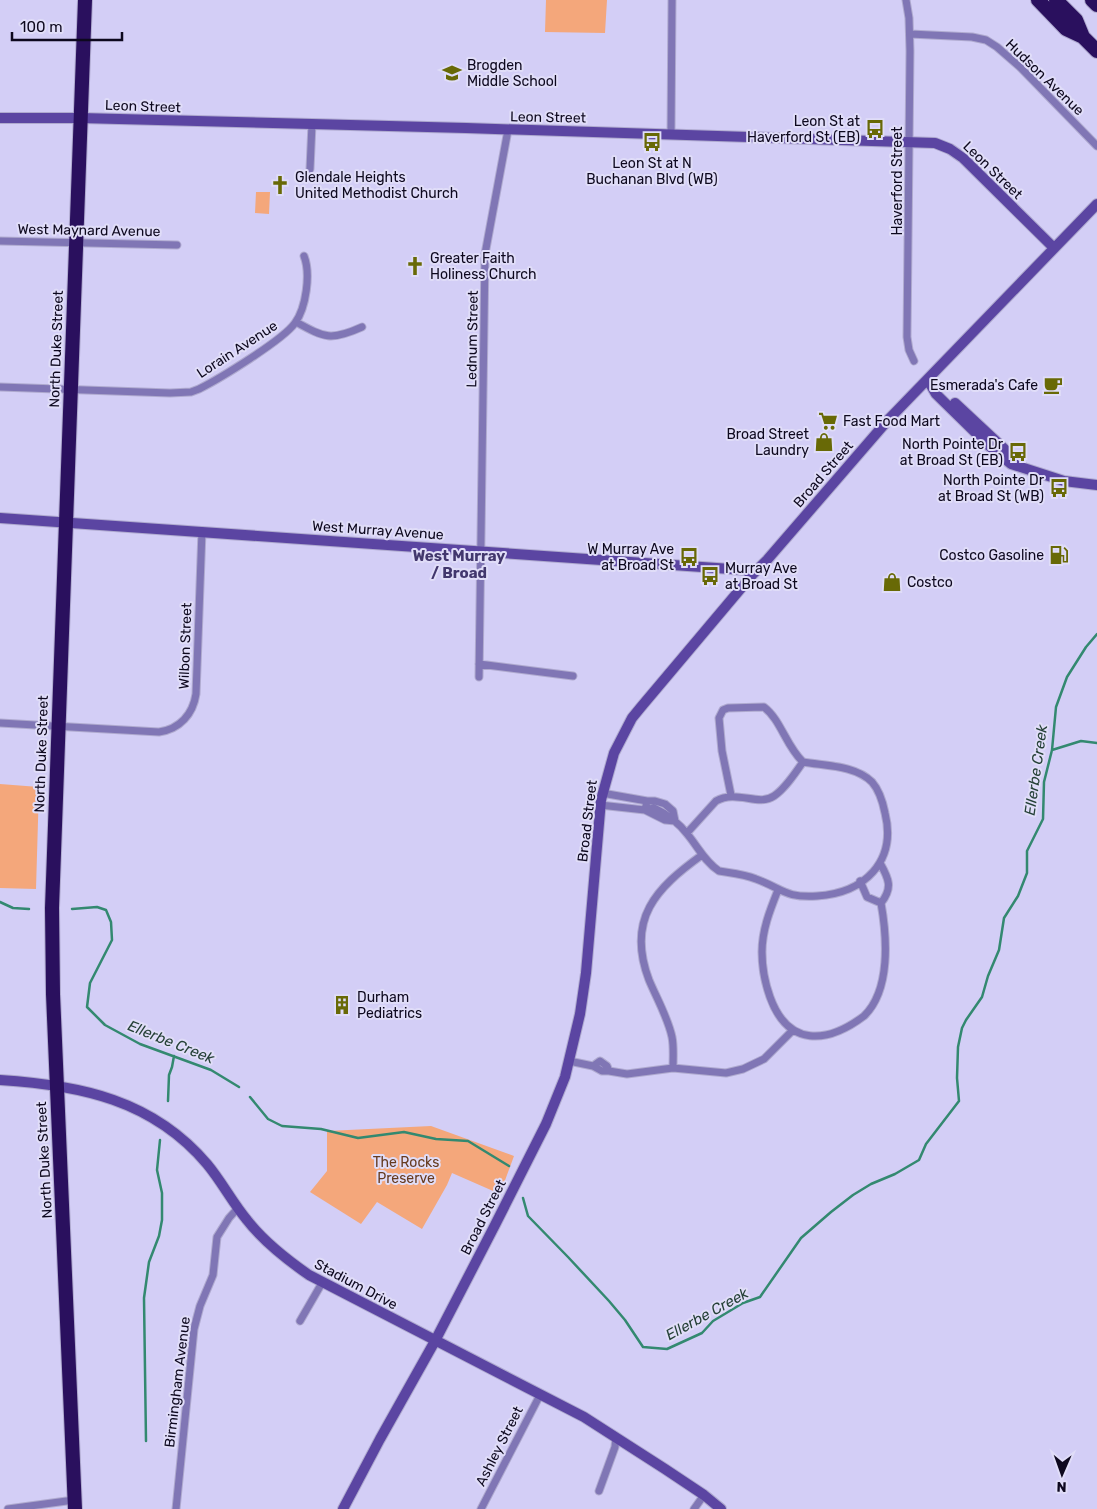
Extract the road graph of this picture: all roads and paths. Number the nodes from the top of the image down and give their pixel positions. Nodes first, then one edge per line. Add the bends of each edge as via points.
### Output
1 (85, 0) edge
2 (672, 0) edge
3 (906, 0) edge
4 (1038, 0) edge
5 (1056, 0) edge
6 (1092, 0) edge
7 (1097, 5) edge
8 (910, 34) junction
9 (1083, 37) junction
10 (1097, 51) edge
11 (0, 118) edge
12 (80, 118) junction
13 (312, 124) junction
14 (508, 130) junction
15 (671, 134) junction
16 (910, 142) junction
17 (1097, 146) edge
18 (310, 169) dead end
19 (1097, 204) edge
20 (0, 241) edge
21 (77, 242) junction
22 (177, 245) dead end
23 (1054, 248) junction
24 (304, 256) dead end
25 (296, 322) junction
26 (362, 327) dead end
27 (914, 361) dead end
28 (928, 380) junction
29 (0, 387) edge
30 (71, 388) junction
31 (1097, 485) edge
32 (0, 518) edge
33 (66, 521) junction
34 (202, 531) junction
35 (481, 551) junction
36 (753, 574) junction
37 (479, 664) junction
38 (573, 676) dead end
39 (478, 677) dead end
40 (0, 723) edge
41 (58, 726) junction
42 (803, 762) junction
43 (602, 793) junction
44 (731, 795) junction
45 (647, 801) junction
46 (600, 805) junction
47 (659, 806) junction
48 (645, 810) junction
49 (675, 821) junction
50 (687, 833) junction
51 (702, 855) junction
52 (880, 863) junction
53 (860, 882) junction
54 (778, 890) junction
55 (881, 904) junction
56 (793, 1030) junction
57 (569, 1061) junction
58 (673, 1068) junction
59 (0, 1080) edge
60 (57, 1085) junction
61 (238, 1208) junction
62 (322, 1283) junction
63 (300, 1321) dead end
64 (435, 1341) junction
65 (540, 1395) junction
66 (616, 1436) junction
67 (598, 1491) dead end
68 (704, 1495) junction
69 (74, 1505) edge
70 (8, 1509) edge
71 (176, 1509) edge
72 (343, 1509) edge
73 (481, 1509) edge
74 (694, 1509) edge
75 (721, 1509) edge

1 - 12 highway, North Duke Street
2 - 15 street
3 - 8 street, Haverford Street
4 - 9 highway via 1066,29
5 - 9 highway via 1076,20
6 - 7 highway
8 - 16 street, Haverford Street
8 - 17 street, Hudson Avenue via 972,36 986,40 1021,68
9 - 10 highway
11 - 12 street, Leon Street
12 - 13 street, Leon Street
12 - 21 highway, North Duke Street
13 - 14 street, Leon Street
13 - 18 street
14 - 15 street, Leon Street
14 - 35 street, Lednum Street via 485,254
15 - 16 street, Leon Street
16 - 23 street, Leon Street via 935,143 956,153
16 - 27 street, Haverford Street via 907,337
19 - 23 street, Broad Street
20 - 21 street, West Maynard Avenue
21 - 22 street, West Maynard Avenue
21 - 30 highway, North Duke Street
23 - 28 street, Broad Street
24 - 25 street, Lorain Avenue via 306,292
25 - 26 street via 316,334 333,336
25 - 30 street, Lorain Avenue via 264,349 191,392
28 - 31 street via 1026,469 1064,481
28 - 36 street, Broad Street via 888,420
29 - 30 street, Lorain Avenue
30 - 33 highway, North Duke Street
32 - 33 street, West Murray Avenue
33 - 34 street, West Murray Avenue
33 - 41 highway, North Duke Street
34 - 35 street, West Murray Avenue
34 - 41 street, Wilbon Street via 196,694 188,716 172,728 159,732
35 - 36 street, West Murray Avenue via 745,570
35 - 37 street, Lednum Street
36 - 43 street, Broad Street via 632,718 614,753
37 - 38 street
37 - 39 street, Lednum Street
40 - 41 street, Wilbon Street
41 - 60 highway, North Duke Street via 52,908
42 - 44 street via 783,788 768,799
42 - 44 street via 787,743 772,712 764,707 723,710 719,718
42 - 52 street via 846,769 872,782 888,827 887,846
43 - 45 street
43 - 46 street, Broad Street
44 - 50 street via 716,801
45 - 47 street
45 - 48 street
46 - 48 street
46 - 57 street, Broad Street via 586,972
47 - 48 street
47 - 49 street via 673,811
48 - 49 street via 665,820
49 - 50 street
50 - 51 street
51 - 54 street via 719,871 749,876
51 - 58 street via 678,872 656,896 642,932 645,968 672,1035
52 - 53 street
52 - 55 street via 889,890
53 - 54 street via 819,896 795,896
53 - 55 street via 867,897
54 - 56 street via 765,927 762,959 776,1011
55 - 56 street via 886,957 876,999 869,1012 829,1034 809,1036
56 - 58 street via 764,1059 743,1069 718,1073
57 - 58 street via 593,1066 602,1072 634,1075
57 - 64 street, Broad Street via 556,1102
59 - 60 street, Stadium Drive
60 - 61 street, Stadium Drive via 85,1090 119,1102 162,1124 182,1138 208,1165
60 - 69 highway, North Duke Street
61 - 62 street, Stadium Drive via 277,1251
61 - 71 street, Birmingham Avenue via 217,1237 213,1275 194,1329
62 - 63 street
62 - 64 street, Stadium Drive
64 - 65 street, Stadium Drive
64 - 72 street, Broad Street
65 - 66 street, Stadium Drive
65 - 73 street, Ashley Street
66 - 67 street
66 - 68 street, Stadium Drive
68 - 74 street
68 - 75 street, Stadium Drive
69 - 70 street

